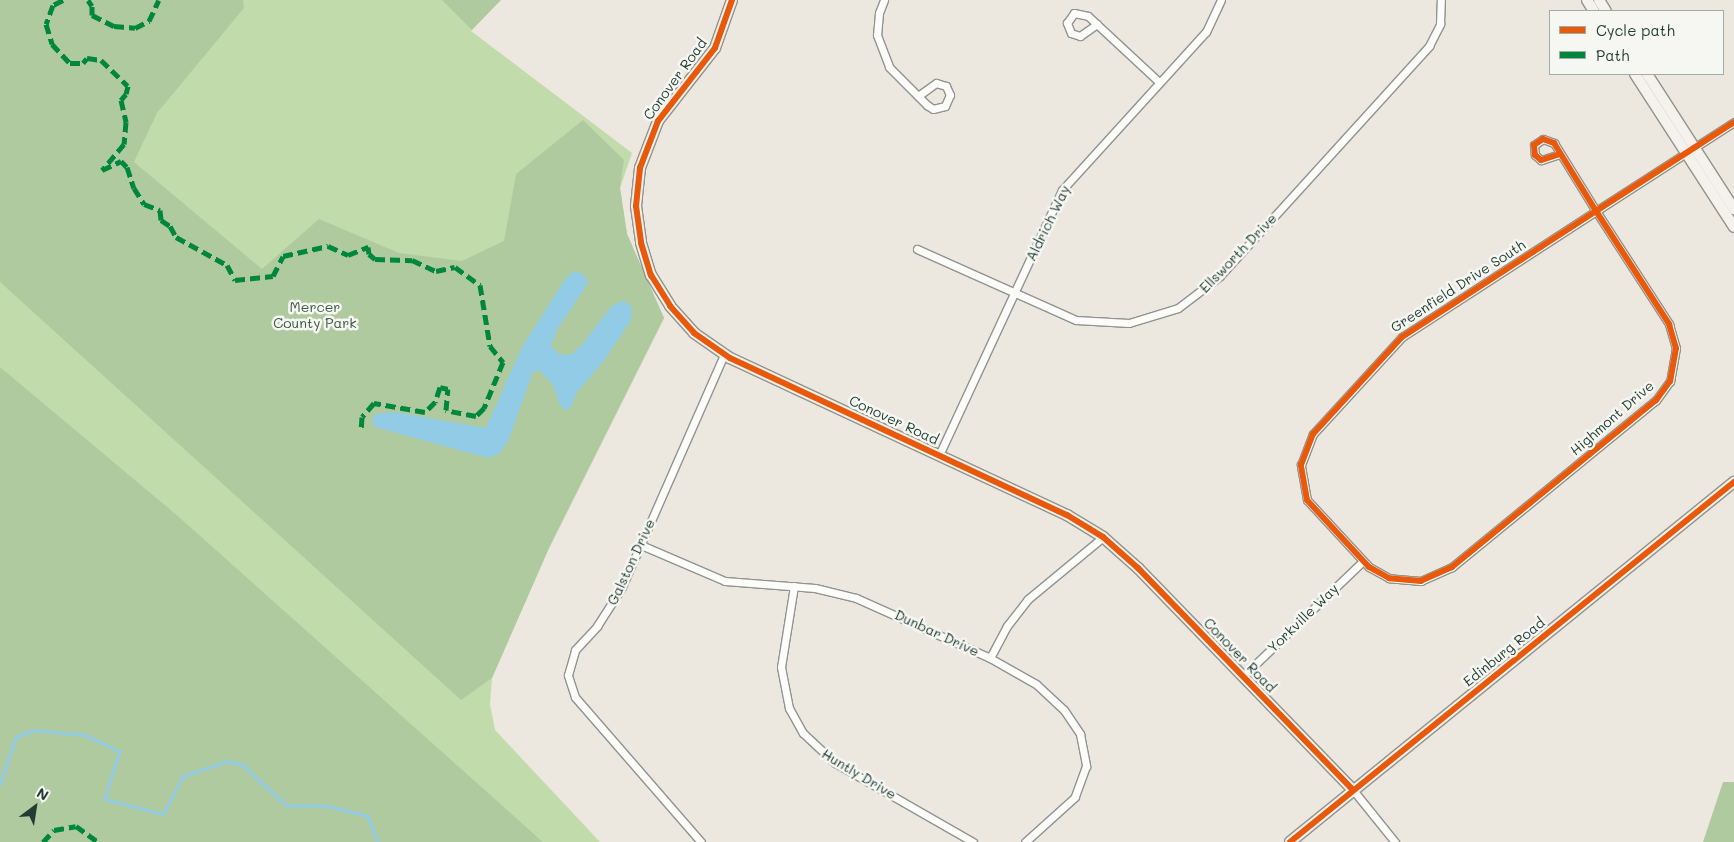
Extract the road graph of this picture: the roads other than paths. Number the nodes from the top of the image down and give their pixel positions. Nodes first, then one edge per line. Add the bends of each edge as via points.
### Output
1 (732, 0) edge
2 (884, 0) edge
3 (1221, 0) edge
4 (1441, 0) edge
5 (1097, 24) dead end
6 (1635, 75) edge
7 (1648, 75) edge
8 (1160, 82) junction
9 (918, 96) junction
10 (1734, 122) edge
11 (1690, 151) junction
12 (1560, 154) dead end
13 (1734, 209) edge
14 (1596, 211) junction
15 (1734, 227) edge
16 (917, 249) dead end
17 (1014, 294) junction
18 (724, 355) junction
19 (939, 455) junction
20 (1734, 482) edge
21 (1103, 537) junction
22 (640, 545) junction
23 (1363, 561) junction
24 (1411, 582) joint
25 (794, 586) junction
26 (990, 658) junction
27 (1243, 676) junction
28 (1353, 790) junction
29 (701, 842) edge
30 (973, 842) edge
31 (1025, 842) edge
32 (1290, 842) edge
33 (1394, 842) edge

1 - 18 street, Conover Road via 715,48 670,103 652,133 640,168 636,206 641,243 660,291 694,333
2 - 9 street via 877,25 879,47 889,67
3 - 8 street, Aldrich Way via 1206,32
4 - 17 street, Ellsworth Drive via 1440,24 1429,46 1220,276 1193,299 1147,320 1112,324 1062,316
5 - 8 street
6 - 11 street
7 - 11 street
8 - 17 street, Aldrich Way via 1068,181
9 - 9 street via 939,109 948,103 950,95 946,86 936,83
10 - 11 street, Greenfield Drive South
11 - 13 street
11 - 14 street, Greenfield Drive South
11 - 15 street
12 - 14 street, Highmont Drive
14 - 23 street, Greenfield Drive South via 1402,337 1312,434 1300,465 1303,488 1313,509
14 - 24 street, Highmont Drive via 1669,324 1676,348 1670,381 1656,400 1452,567 1432,578
16 - 17 street, Ellsworth Drive
17 - 19 street, Aldrich Way
18 - 19 street, Conover Road
18 - 22 street, Galston Drive
19 - 21 street, Conover Road via 1067,515
20 - 28 street, Edinburg Road
21 - 26 street via 1028,599 1007,626
21 - 27 street, Conover Road via 1138,568
22 - 25 street, Dunbar Drive via 725,581
22 - 29 street, Galston Drive via 610,607 571,657 569,684 575,696
23 - 24 street, Greenfield Drive South via 1389,578
23 - 27 street, Yorkville Way
25 - 26 street, Dunbar Drive via 856,598
25 - 30 street, Huntly Drive via 781,667 787,702 803,733 835,763
26 - 31 street, Dunbar Drive via 1021,674 1052,697 1074,724 1085,750 1084,777 1075,797
27 - 28 street, Conover Road
28 - 32 street, Edinburg Road
28 - 33 street

